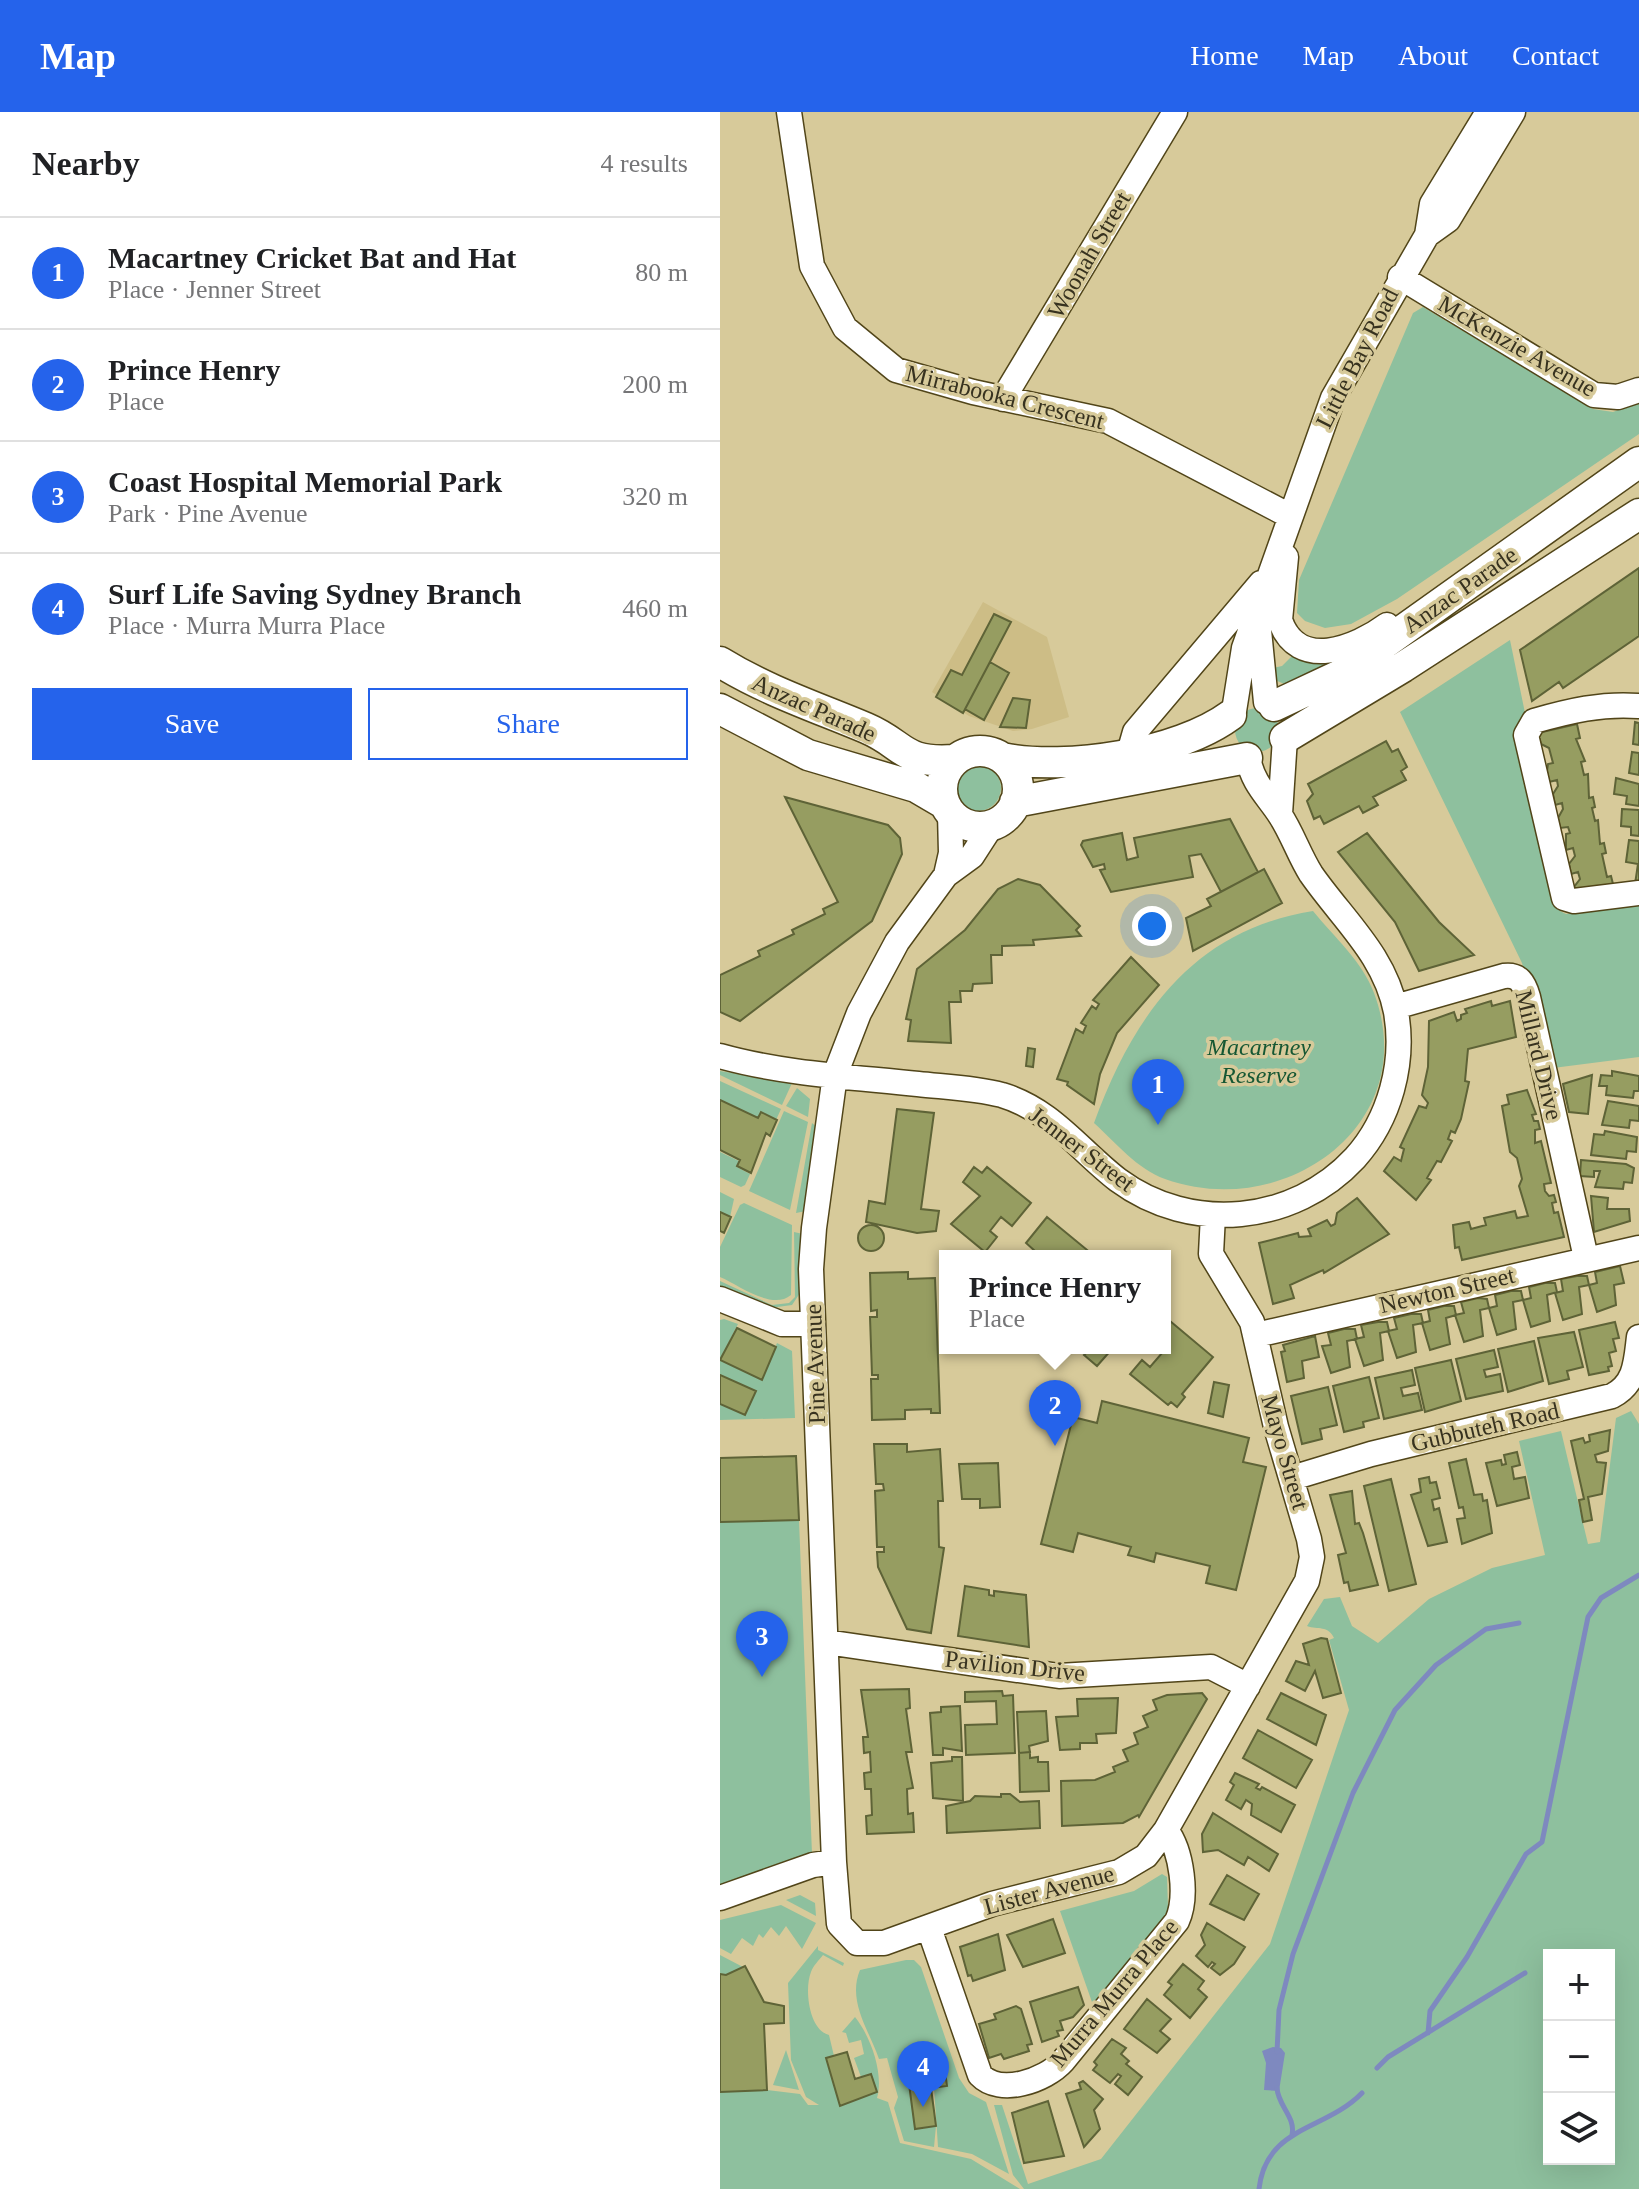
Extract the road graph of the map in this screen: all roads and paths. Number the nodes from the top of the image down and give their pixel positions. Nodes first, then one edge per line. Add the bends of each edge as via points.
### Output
1 (789, 112) edge
2 (1488, 112) edge
3 (1513, 112) edge
4 (1169, 114) edge
5 (1427, 235) junction
6 (1400, 277) junction
7 (1639, 390) edge
8 (1003, 399) junction
9 (1639, 462) edge
10 (1639, 514) edge
11 (1288, 515) junction
12 (1266, 577) junction
13 (1474, 580) junction
14 (1257, 609) junction
15 (720, 662) edge
16 (1270, 704) junction
17 (1639, 706) edge
18 (720, 709) edge
19 (1233, 713) junction
20 (1285, 738) junction
21 (1129, 753) junction
22 (1002, 758) junction
23 (1247, 758) junction
24 (955, 760) junction
25 (1015, 802) junction
26 (948, 809) junction
27 (1280, 814) junction
28 (992, 825) junction
29 (946, 875) junction
30 (1639, 893) edge
31 (1395, 1007) junction
32 (720, 1056) edge
33 (835, 1075) junction
34 (1213, 1215) junction
35 (1639, 1248) edge
36 (1586, 1258) junction
37 (720, 1299) edge
38 (813, 1324) junction
39 (1256, 1335) junction
40 (1639, 1337) edge
41 (1292, 1478) junction
42 (826, 1642) junction
43 (1248, 1686) junction
44 (1166, 1830) junction
45 (834, 1862) junction
46 (720, 1898) edge
47 (929, 1928) junction
48 (853, 1941) joint

1 - 8 street, Mirrabooka Crescent via 812,266 845,328 896,370
2 - 5 street, Little Bay Road via 1432,204
3 - 5 street, Little Bay Road via 1448,220
4 - 8 street, Woonah Street
5 - 6 street, Little Bay Road
6 - 7 street, McKenzie Avenue via 1594,395 1618,397
6 - 11 street, Little Bay Road via 1333,398
8 - 11 street, Mirrabooka Crescent via 1108,421
9 - 13 main road, Anzac Parade
10 - 20 main road, Anzac Parade
11 - 12 street, Little Bay Road
11 - 13 street via 1280,620 1290,637 1308,650 1332,652 1357,644 1433,593
12 - 14 street, Little Bay Road
12 - 21 street, Little Bay Road via 1135,732
13 - 16 main road, Anzac Parade via 1340,675
14 - 16 street, Little Bay Road
14 - 19 street, Little Bay Road via 1239,666
15 - 24 main road, Anzac Parade via 769,690 871,730 915,758
16 - 19 main road via 1249,702
16 - 20 main road via 1284,720
17 - 30 street via 1570,711 1534,721 1526,731 1564,898
18 - 26 main road, Anzac Parade via 808,755 916,787
19 - 21 main road via 1186,741
19 - 23 main road via 1229,740
20 - 23 main road via 1271,756
20 - 27 street
21 - 22 main road via 1032,764
22 - 24 main road via 980,751
22 - 25 main road via 1016,778
23 - 25 main road
23 - 27 street, Jenner Street via 1255,784
24 - 26 main road via 943,780
25 - 28 main road via 1007,816
26 - 28 main road via 969,826
26 - 29 street, Pine Avenue via 951,857
27 - 31 street, Jenner Street via 1305,864 1373,953
28 - 29 street via 975,853
29 - 33 street, Pine Avenue via 897,942 859,1013
31 - 34 street, Jenner Street via 1395,1079 1382,1118 1359,1154 1325,1184 1290,1204 1251,1214
31 - 36 street, Millard Drive via 1504,976 1521,980
32 - 33 street, Jenner Street
33 - 34 street, Jenner Street via 1011,1098 1055,1123 1133,1190 1179,1209
33 - 38 street, Pine Avenue via 812,1250
34 - 39 street, Mayo Street via 1211,1254 1245,1304
35 - 36 street, Newton Street
36 - 39 street, Newton Street
37 - 38 street via 782,1324
38 - 42 street, Pine Avenue
39 - 41 street, Mayo Street
40 - 41 street, Gubbuteh Road via 1632,1376 1612,1396
41 - 43 street, Mayo Street via 1312,1548 1311,1568
42 - 43 street, Pavilion Drive via 1059,1676 1211,1667
42 - 45 street, Pine Avenue
43 - 44 street, Lister Avenue
44 - 47 street, Lister Avenue via 1146,1856 1119,1872 992,1904
44 - 47 street, Murra Murra Place via 1175,1843 1182,1895 1177,1921 1060,2064 1045,2074 1005,2086 980,2075
45 - 46 street
45 - 48 street, Pine Avenue via 839,1924
47 - 48 street, Lister Avenue via 875,1945

